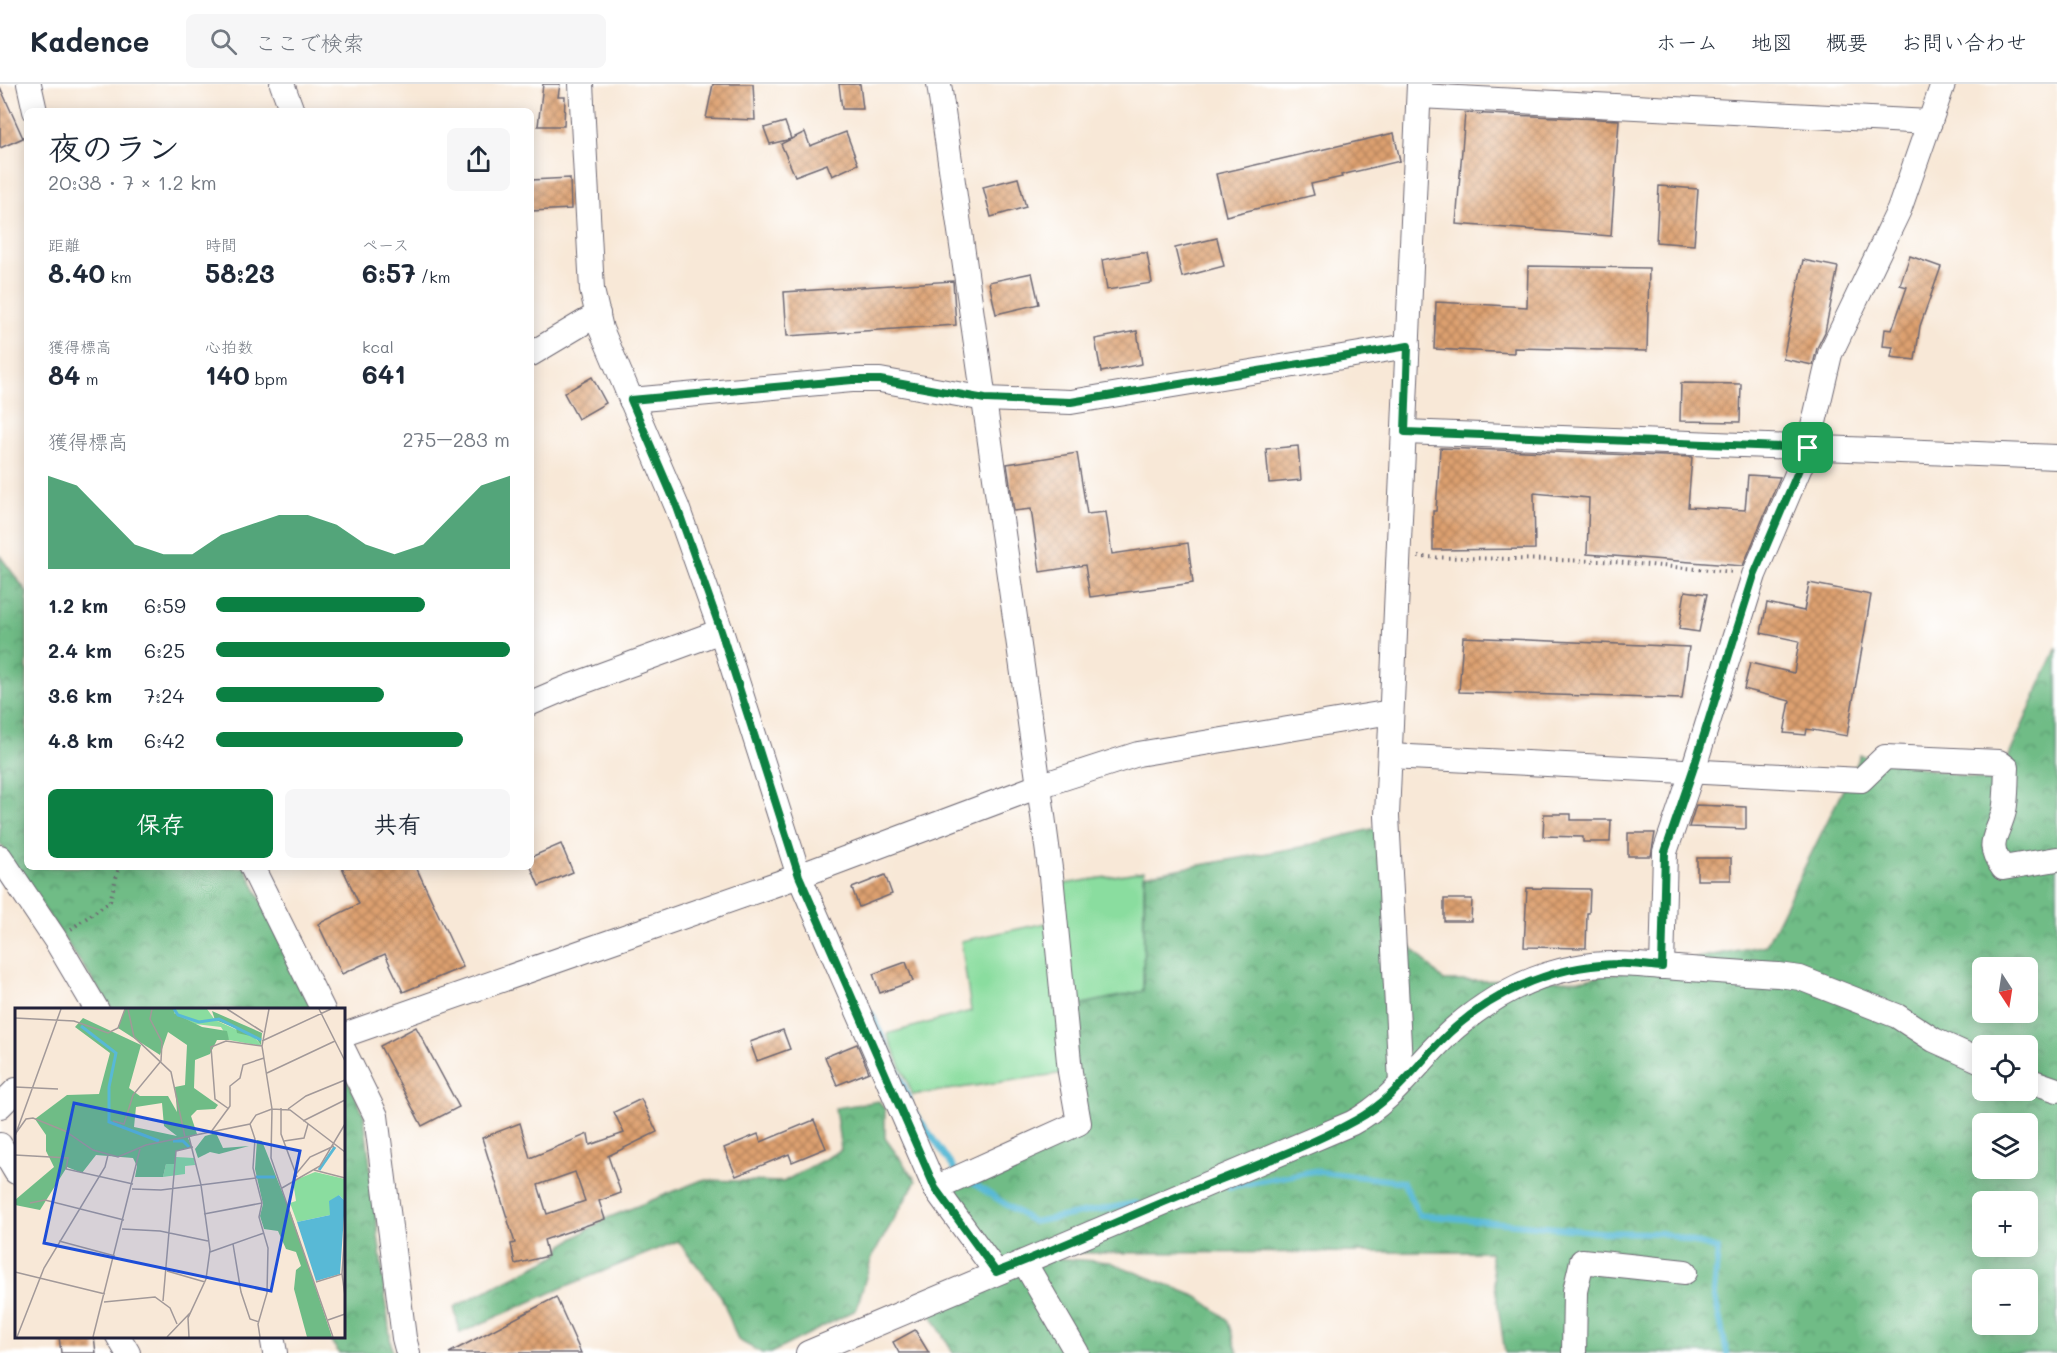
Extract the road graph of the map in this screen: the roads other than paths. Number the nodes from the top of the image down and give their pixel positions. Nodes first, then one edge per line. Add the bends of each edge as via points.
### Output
1 (29, 84) edge
2 (282, 84) edge
3 (581, 84) edge
4 (939, 84) edge
5 (1943, 84) edge
6 (1419, 90) edge
7 (34, 108) edge
8 (291, 108) edge
9 (1930, 122) junction
10 (597, 314) junction
11 (1408, 346) junction
12 (534, 352) edge
13 (985, 399) junction
14 (631, 400) junction
15 (1405, 432) junction
16 (1808, 448) junction
17 (2057, 457) edge
18 (721, 631) junction
19 (534, 702) edge
20 (1391, 712) junction
21 (1390, 756) junction
22 (1693, 770) junction
23 (1039, 786) junction
24 (0, 856) edge
25 (2057, 859) edge
26 (253, 870) edge
27 (799, 876) junction
28 (1662, 967) junction
29 (90, 1007) edge
30 (322, 1008) edge
31 (345, 1035) edge
32 (345, 1053) edge
33 (1972, 1057) edge
34 (1401, 1083) junction
35 (2038, 1083) edge
36 (2057, 1090) edge
37 (15, 1091) edge
38 (0, 1106) edge
39 (0, 1145) edge
40 (15, 1170) edge
41 (935, 1188) junction
42 (1024, 1262) junction
43 (996, 1272) junction
44 (1684, 1272) dead end
45 (119, 1338) edge
46 (272, 1338) edge
47 (811, 1352) edge
48 (128, 1353) edge
49 (275, 1353) edge
50 (408, 1353) edge
51 (1077, 1353) edge
52 (1574, 1353) edge

1 - 7 street
2 - 8 street
3 - 10 street via 592,290
4 - 13 street
5 - 9 street
6 - 9 street
6 - 11 street
9 - 16 street via 1899,210 1830,354
10 - 12 street
10 - 14 street
11 - 13 street via 1071,402
11 - 15 street
13 - 14 street via 880,380 852,380
13 - 23 street
14 - 18 street via 677,507
15 - 16 street
15 - 20 street
16 - 17 street
16 - 22 street via 1754,575
18 - 19 street
18 - 27 street
20 - 21 street
20 - 23 street via 1138,754
21 - 22 street
21 - 34 street via 1387,816
22 - 25 street via 1861,780 1885,757 1999,762 2007,768 2006,798 1993,843 1995,857 2003,868
22 - 28 street via 1665,852
23 - 27 street
23 - 41 street via 1079,1123
24 - 29 street via 55,939
26 - 30 street
27 - 31 street
27 - 41 street
28 - 33 street via 1800,978 1897,1016 1934,1040
28 - 34 street via 1620,963 1574,968 1512,989 1455,1027
32 - 50 street via 376,1116
34 - 42 street via 1374,1109 1352,1123
35 - 36 street
37 - 38 street
39 - 40 street
41 - 43 street
42 - 43 street
42 - 51 street
43 - 47 street
44 - 52 street via 1582,1261 1575,1291
45 - 48 street
46 - 49 street

